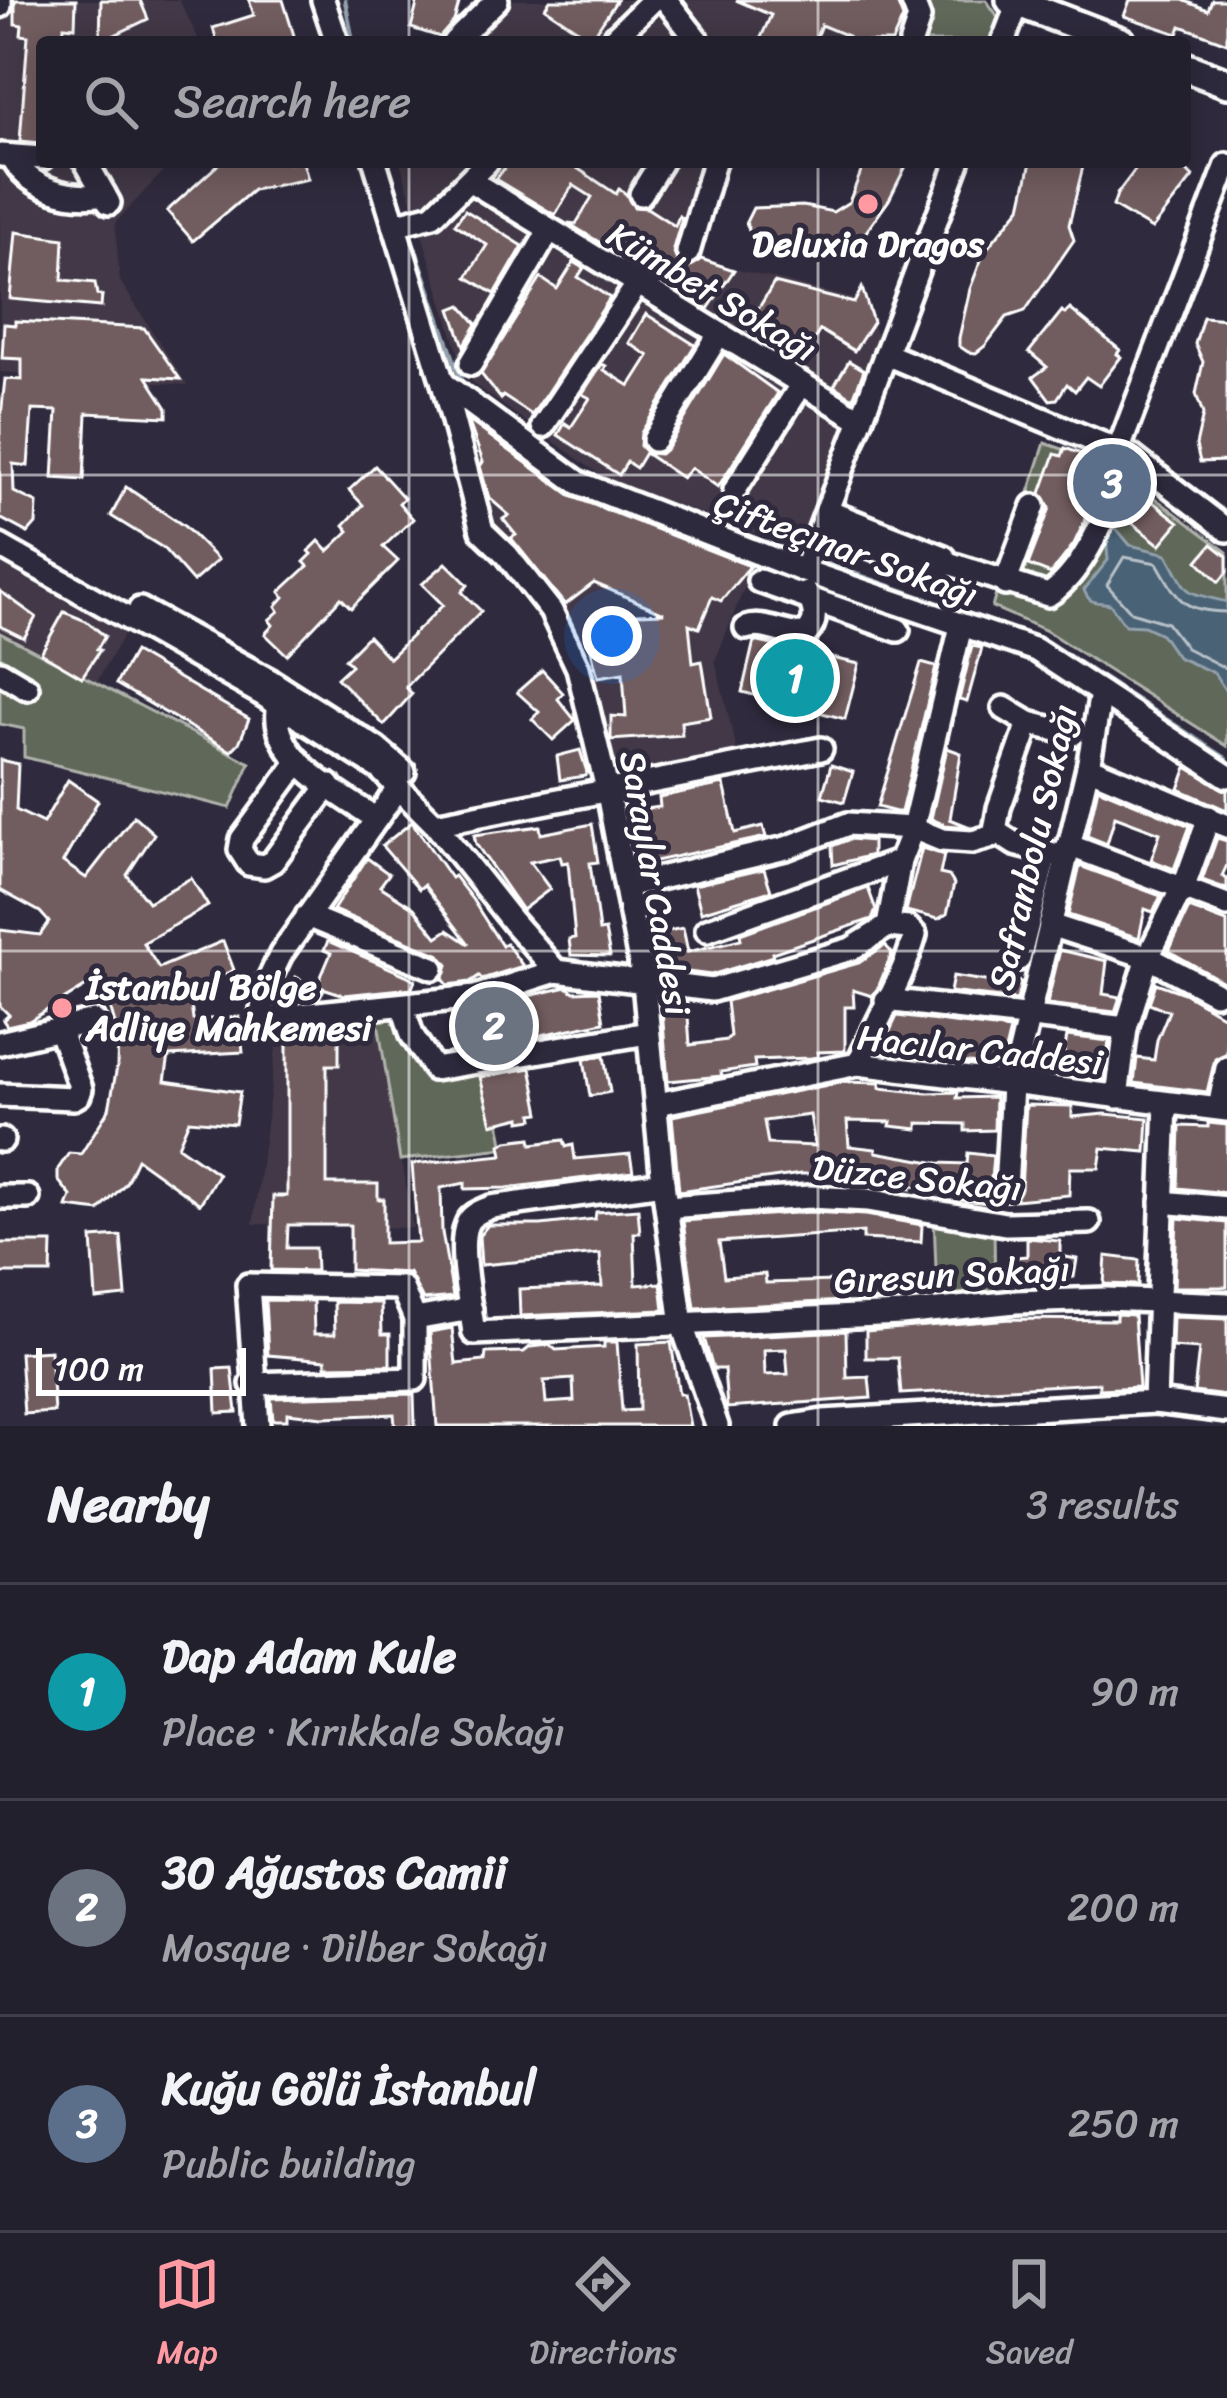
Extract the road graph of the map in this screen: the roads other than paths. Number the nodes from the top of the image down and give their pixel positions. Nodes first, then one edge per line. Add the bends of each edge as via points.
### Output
1 (323, 0) edge
2 (497, 0) edge
3 (653, 0) edge
4 (666, 0) edge
5 (912, 0) edge
6 (1015, 1) edge
7 (335, 36) edge
8 (460, 36) edge
9 (616, 36) edge
10 (693, 36) edge
11 (913, 36) edge
12 (1006, 36) edge
13 (1105, 36) edge
14 (1191, 69) edge
15 (1227, 83) edge
16 (6, 155) edge
17 (36, 158) edge
18 (1227, 165) edge
19 (89, 168) edge
20 (377, 168) edge
21 (481, 168) edge
22 (657, 168) edge
23 (712, 168) edge
24 (956, 168) edge
25 (469, 180) junction
26 (641, 194) dead end
27 (394, 225) junction
28 (549, 231) junction
29 (688, 252) dead end
30 (636, 286) junction
31 (719, 334) junction
32 (886, 354) junction
33 (471, 364) dead end
34 (443, 383) junction
35 (801, 386) junction
36 (861, 420) junction
37 (543, 426) dead end
38 (653, 440) dead end
39 (1125, 453) junction
40 (735, 490) dead end
41 (1034, 506) dead end
42 (821, 526) junction
43 (0, 530) edge
44 (1227, 530) edge
45 (0, 546) edge
46 (798, 568) junction
47 (759, 580) dead end
48 (1005, 584) junction
49 (95, 593) junction
50 (810, 598) junction
51 (961, 626) junction
52 (746, 628) dead end
53 (898, 630) dead end
54 (0, 671) edge
55 (27, 688) dead end
56 (1101, 693) junction
57 (279, 704) junction
58 (1004, 708) dead end
59 (1029, 723) junction
60 (1073, 734) dead end
61 (821, 749) dead end
62 (299, 761) junction
63 (1088, 767) junction
64 (1227, 776) edge
65 (329, 785) junction
66 (399, 787) junction
67 (608, 793) junction
68 (376, 819) junction
69 (1218, 821) edge
70 (435, 824) junction
71 (913, 828) junction
72 (997, 835) junction
73 (1060, 852) junction
74 (900, 861) junction
75 (626, 886) junction
76 (1184, 886) junction
77 (1227, 905) edge
78 (307, 916) junction
79 (1050, 925) junction
80 (887, 926) junction
81 (707, 930) dead end
82 (1148, 957) junction
83 (1019, 959) dead end
84 (433, 968) dead end
85 (556, 970) junction
86 (644, 983) junction
87 (1215, 993) dead end
88 (886, 1000) junction
89 (403, 1007) junction
90 (1029, 1015) junction
91 (94, 1022) dead end
92 (1126, 1028) junction
93 (59, 1029) junction
94 (648, 1033) junction
95 (0, 1043) edge
96 (858, 1064) junction
97 (1227, 1068) edge
98 (1012, 1086) junction
99 (0, 1095) edge
100 (1118, 1097) junction
101 (1166, 1102) junction
102 (657, 1104) junction
103 (1223, 1109) edge
104 (663, 1184) junction
105 (1006, 1188) dead end
106 (0, 1197) edge
107 (28, 1197) dead end
108 (1162, 1202) junction
109 (667, 1208) junction
110 (1227, 1208) edge
111 (1089, 1222) dead end
112 (1159, 1301) junction
113 (1227, 1304) edge
114 (472, 1310) junction
115 (415, 1319) junction
116 (682, 1325) junction
117 (253, 1384) junction
118 (1155, 1402) junction
119 (1227, 1411) edge
120 (974, 1420) edge
121 (258, 1426) edge
122 (717, 1426) edge
123 (792, 1426) edge

1 - 7 street
2 - 8 street
3 - 9 street
4 - 10 street
5 - 11 street via 919,18
6 - 12 street
6 - 13 main road
14 - 15 main road
16 - 17 street
16 - 19 street via 62,194 107,199
18 - 39 street
20 - 27 street, Saraylar Caddesi
21 - 25 street
22 - 26 street
23 - 29 street
24 - 32 street
25 - 27 street via 433,215
25 - 28 street, Kümbet Sokağı
27 - 34 street, Saraylar Caddesi
28 - 30 street, Kümbet Sokağı
28 - 33 street
30 - 31 street, Kümbet Sokağı
30 - 37 street
31 - 35 street, Kümbet Sokağı
31 - 38 street
32 - 36 street
32 - 39 street
34 - 46 street, Çifteçınar Sokağı via 579,483
34 - 67 street, Saraylar Caddesi via 482,531 550,611 578,668
35 - 36 street, Kümbet Sokağı
35 - 40 street
36 - 42 street
39 - 44 street
39 - 48 street via 1066,584 1048,596
41 - 48 street
42 - 46 street
42 - 48 street via 944,557
43 - 49 street
45 - 49 street
46 - 50 street
46 - 51 street, Çifteçınar Sokağı
47 - 50 street
49 - 57 street
49 - 70 street via 272,681 384,753
50 - 52 street via 815,610 806,634
50 - 53 street
51 - 56 street, Çifteçınar Sokağı via 1036,650
51 - 71 street
54 - 55 street
56 - 63 street, Safranbolu Sokağı
56 - 64 street, Çifteçınar Sokağı
57 - 62 street via 279,730
57 - 66 street
58 - 59 street
59 - 60 street
59 - 72 street
61 - 67 street
62 - 65 street
62 - 65 street via 242,839 249,864 273,861
63 - 69 street
63 - 73 street, Safranbolu Sokağı
65 - 68 street
66 - 68 street
66 - 70 street
67 - 70 street
67 - 75 street, Saraylar Caddesi
68 - 78 street
69 - 76 street
70 - 85 street
71 - 72 street via 942,840
71 - 74 street
71 - 75 street via 848,824 786,848
72 - 73 street
73 - 76 street
73 - 79 street, Safranbolu Sokağı
73 - 83 street
74 - 80 street
74 - 81 street
75 - 86 street, Saraylar Caddesi
76 - 77 street
76 - 82 street
78 - 84 street
78 - 89 street via 268,981 260,1018
79 - 82 street
79 - 90 street, Safranbolu Sokağı
80 - 86 street via 851,949 712,990
80 - 88 street via 915,935
82 - 87 street
82 - 92 street
85 - 86 street
85 - 89 street via 476,997
86 - 94 street, Saraylar Caddesi
88 - 90 street
88 - 96 street
89 - 94 street via 434,1069
90 - 92 street
90 - 98 street, Safranbolu Sokağı
91 - 93 street
92 - 100 street
93 - 95 street
93 - 99 street via 79,1095
94 - 102 street, Saraylar Caddesi
96 - 98 street, Hacılar Caddesi
96 - 102 street, Hacılar Caddesi
97 - 103 street
98 - 100 street, Hacılar Caddesi
98 - 105 street, Safranbolu Sokağı
100 - 101 street, Hacılar Caddesi
101 - 103 street, Hacılar Caddesi
101 - 108 street
102 - 104 street, Saraylar Caddesi
104 - 109 street, Saraylar Caddesi
104 - 114 street via 474,1215 464,1247
106 - 107 street
108 - 110 street
108 - 112 street
109 - 111 street, Düzce Sokağı via 810,1197 1005,1224
109 - 116 street, Saraylar Caddesi
112 - 113 street, Gıresun Sokağı
112 - 116 street, Gıresun Sokağı via 1015,1302
112 - 118 street
114 - 115 street
114 - 116 street, Gıresun Sokağı via 474,1333
115 - 117 street via 416,1378
115 - 117 street via 401,1288 248,1286
116 - 122 street, Saraylar Caddesi
117 - 121 street
118 - 119 street
118 - 120 street
120 - 123 street

